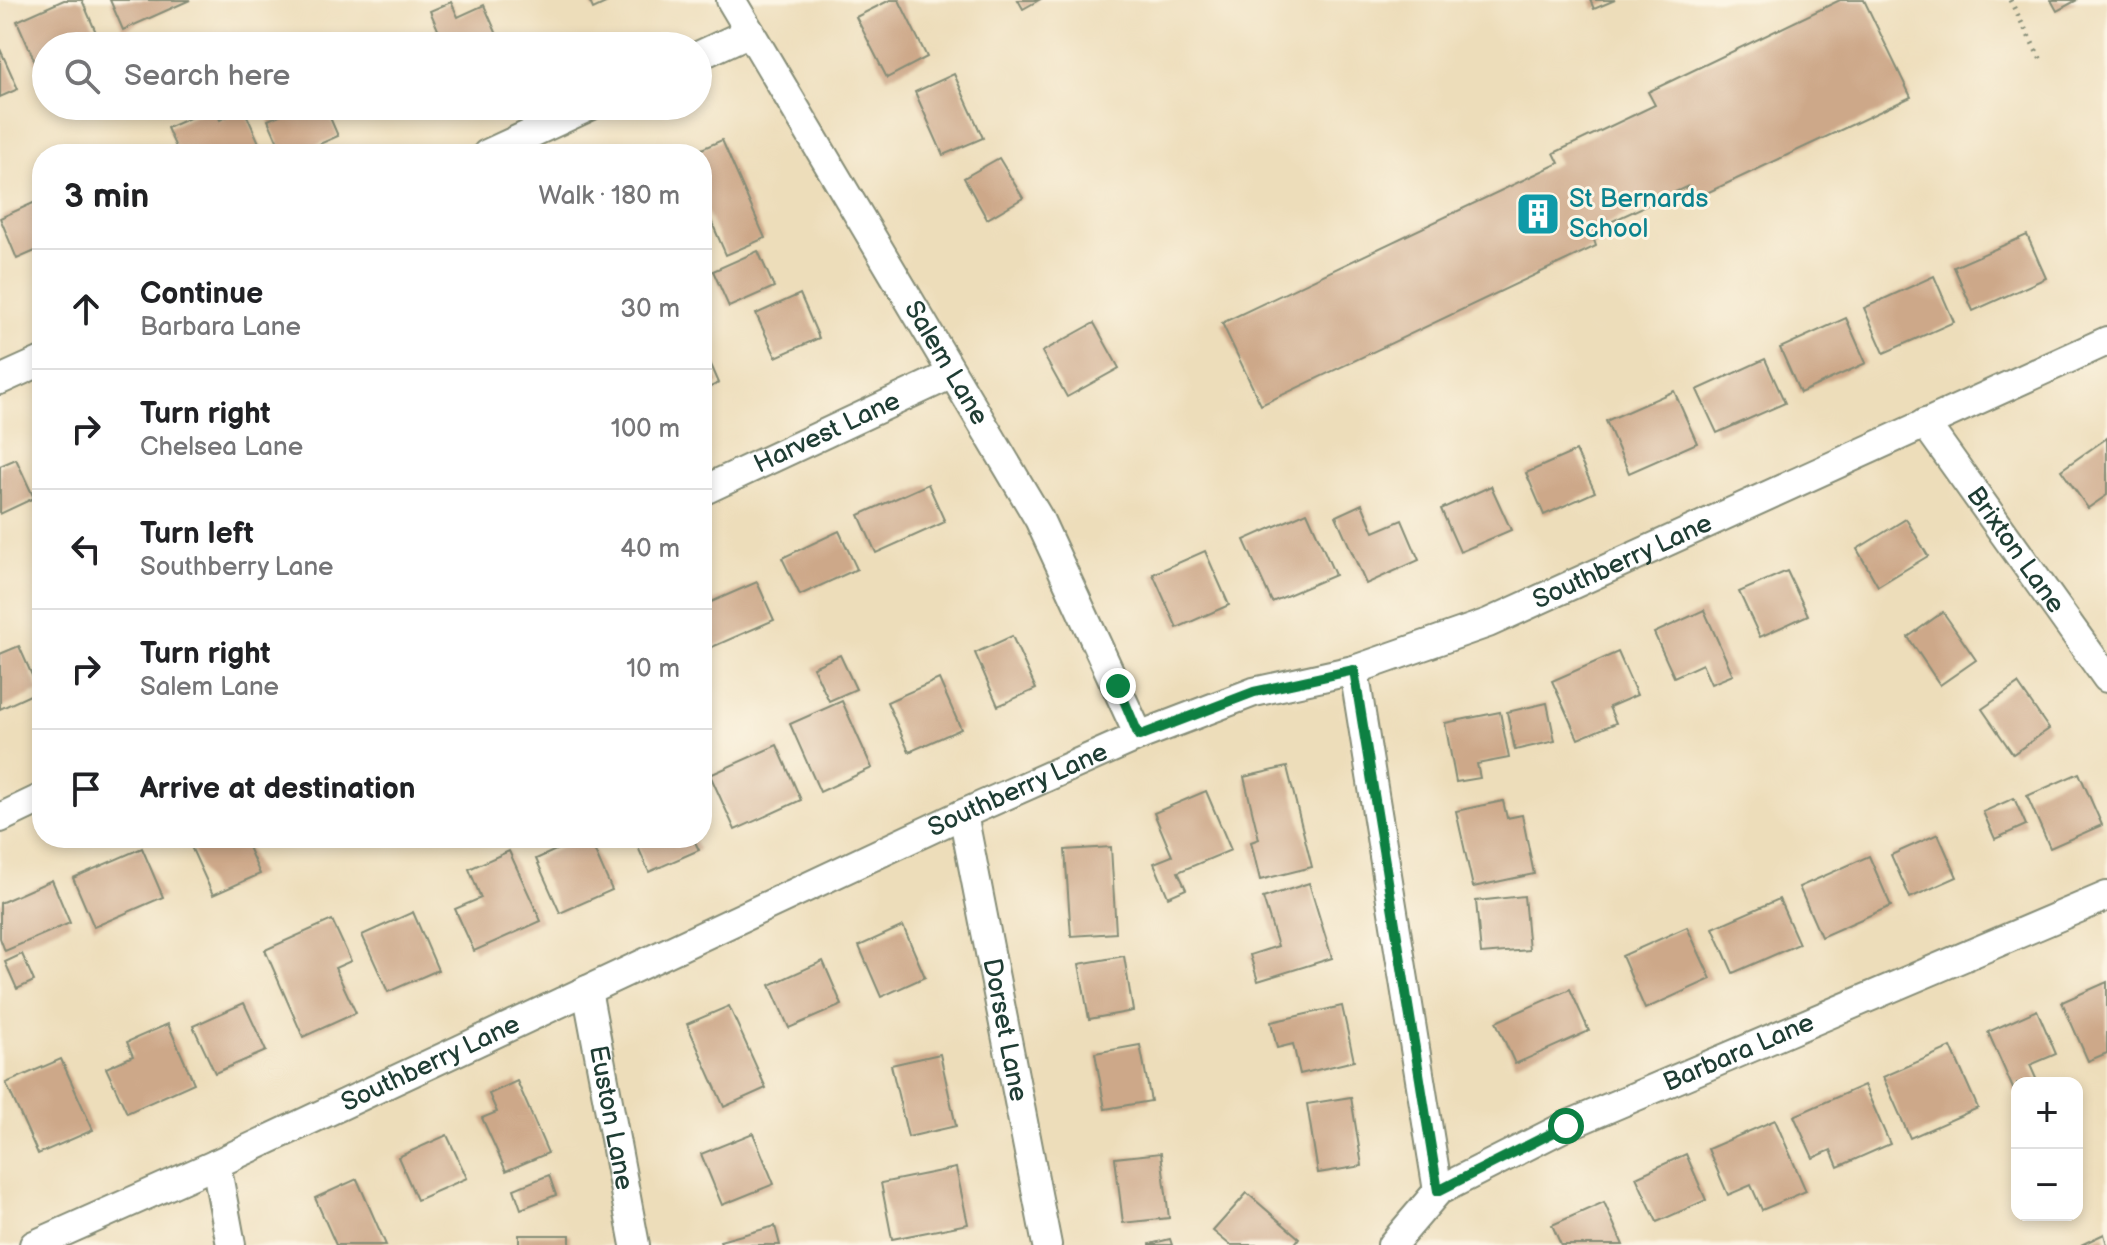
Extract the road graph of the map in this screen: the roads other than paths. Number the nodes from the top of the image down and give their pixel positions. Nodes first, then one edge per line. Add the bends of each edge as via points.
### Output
1 (731, 0) edge
2 (750, 32) junction
3 (712, 50) edge
4 (560, 120) edge
5 (508, 144) edge
6 (2107, 341) edge
7 (32, 366) edge
8 (952, 374) junction
9 (0, 380) edge
10 (1925, 423) junction
11 (712, 486) edge
12 (1354, 670) junction
13 (2107, 678) edge
14 (1139, 736) junction
15 (32, 803) edge
16 (963, 814) junction
17 (0, 818) edge
18 (2107, 896) edge
19 (587, 990) junction
20 (216, 1164) junction
21 (1438, 1191) junction
22 (34, 1245) edge
23 (231, 1245) edge
24 (635, 1245) edge
25 (1047, 1245) edge
26 (1392, 1245) edge

1 - 2 street, Salem Lane
2 - 3 street
2 - 8 street, Salem Lane
4 - 5 street
6 - 10 street, Southberry Lane
7 - 9 street
8 - 11 street, Harvest Lane
8 - 14 street, Salem Lane via 1039,519
10 - 12 street, Southberry Lane via 1488,623
10 - 13 street, Brixton Lane
12 - 14 street, Southberry Lane via 1254,692
12 - 21 street
14 - 16 street, Southberry Lane
15 - 17 street
16 - 19 street, Southberry Lane
16 - 25 street, Dorset Lane
18 - 21 street, Barbara Lane via 1566,1126
19 - 20 street, Southberry Lane
19 - 24 street, Euston Lane
20 - 22 street, Southberry Lane
20 - 23 street
21 - 26 street, Barbara Lane

